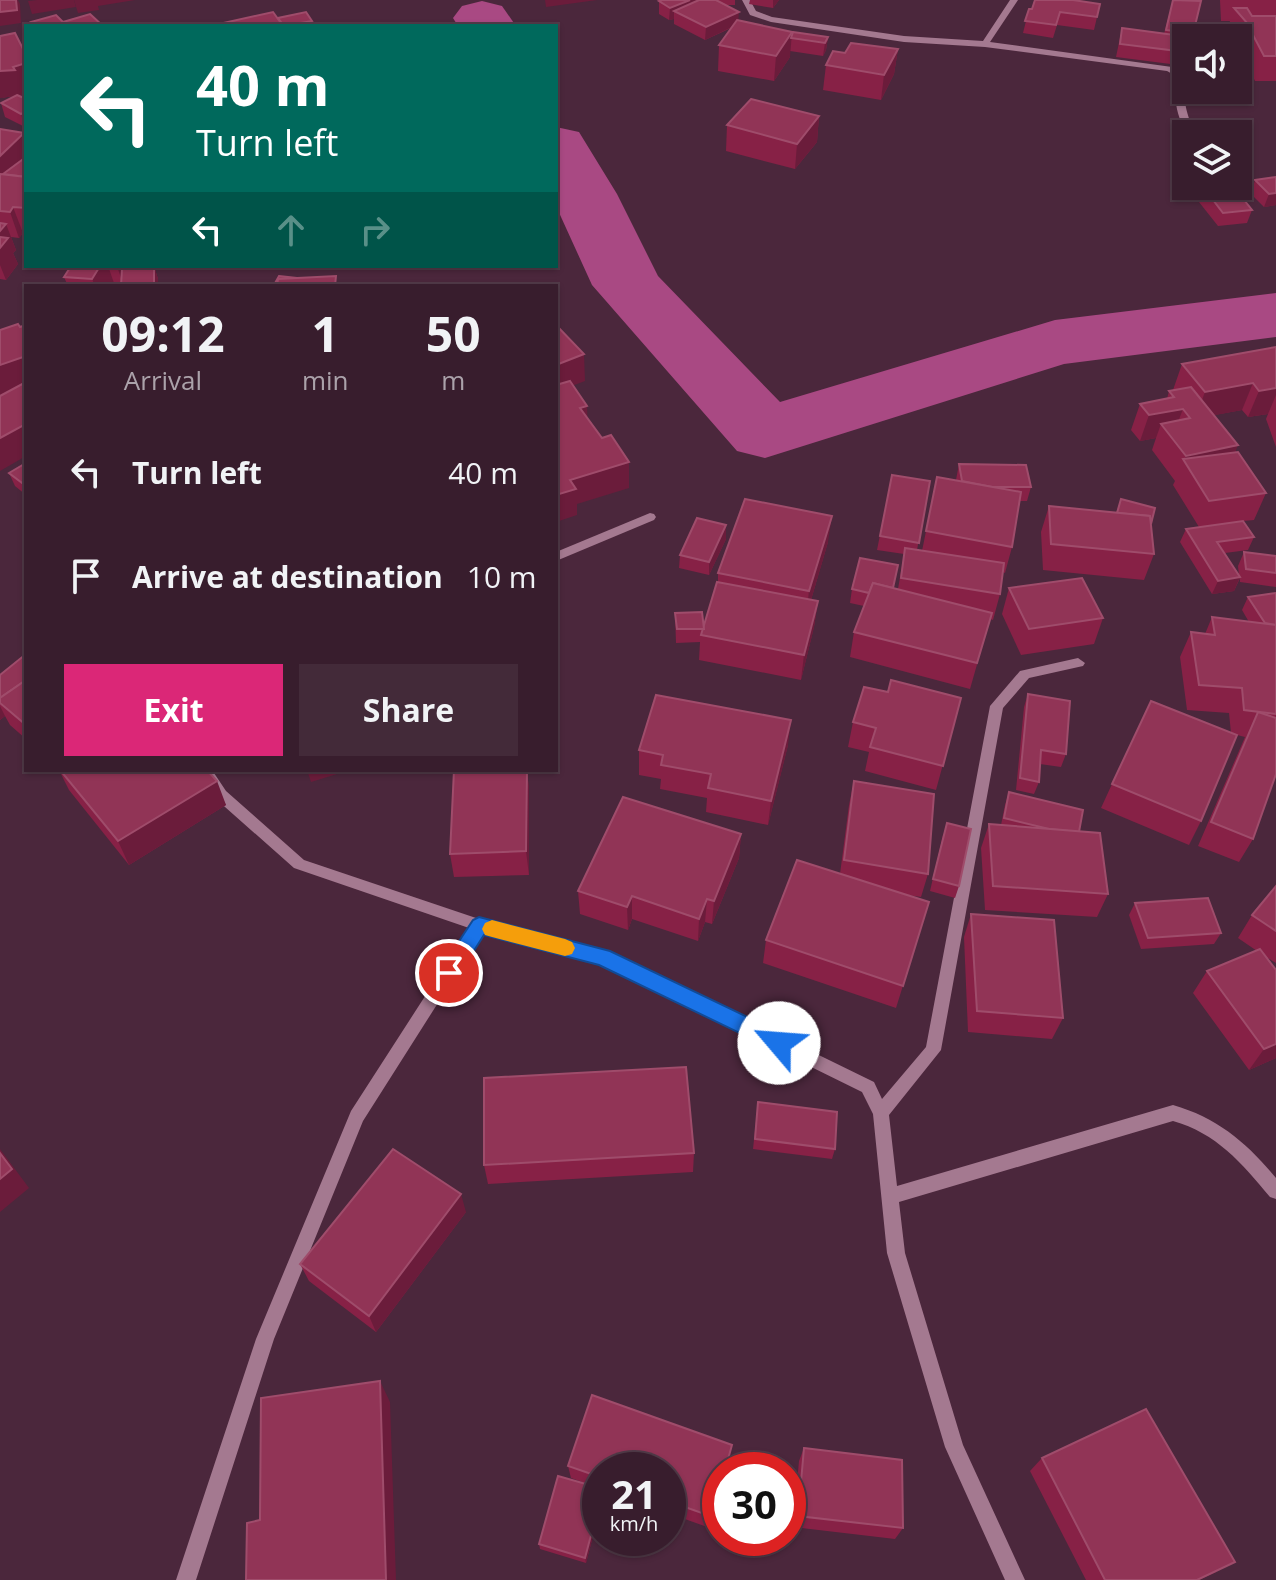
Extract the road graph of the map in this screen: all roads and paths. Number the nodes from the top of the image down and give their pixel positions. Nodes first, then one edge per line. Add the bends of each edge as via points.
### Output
1 (746, 0) edge
2 (1014, 0) edge
3 (985, 44) junction
4 (1186, 120) edge
5 (650, 517) dead end
6 (558, 556) edge
7 (1078, 663) dead end
8 (205, 772) edge
9 (479, 925) junction
10 (881, 1113) junction
11 (1276, 1191) edge
12 (890, 1196) junction
13 (186, 1580) edge
14 (1015, 1580) edge

1 - 3 street via 753,13 771,19 904,39
2 - 3 street
3 - 4 street via 1169,69 1182,83
5 - 6 street
7 - 10 street via 1025,674 997,706 933,1050
8 - 9 street via 221,795 299,864
9 - 10 street via 603,957 868,1087
9 - 13 street via 357,1116 265,1339
10 - 12 street
11 - 12 street via 1220,1132 1197,1118 1173,1113
12 - 14 street via 896,1253 954,1447

